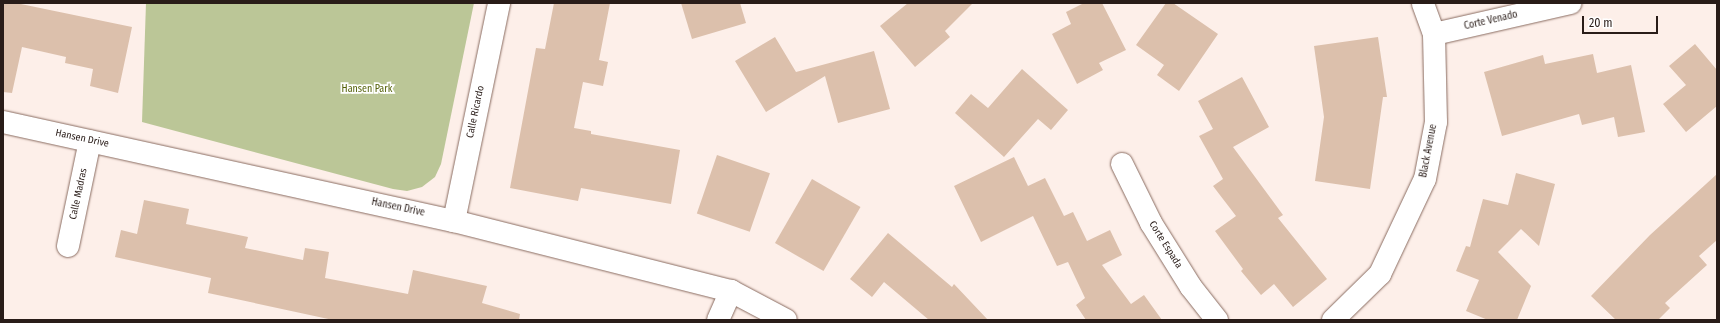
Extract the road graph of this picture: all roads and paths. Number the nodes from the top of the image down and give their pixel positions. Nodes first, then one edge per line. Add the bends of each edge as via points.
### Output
1 (499, 3) edge
2 (1423, 3) edge
3 (1572, 3) edge
4 (1434, 34) junction
5 (3, 122) edge
6 (90, 141) junction
7 (1122, 164) dead end
8 (454, 220) junction
9 (68, 246) dead end
10 (732, 291) junction
11 (718, 320) edge
12 (786, 320) edge
13 (1217, 320) edge
14 (1333, 320) edge

1 - 8 street, Calle Ricardo
2 - 4 street, Black Avenue
3 - 4 street, Corte Venado
4 - 14 street, Black Avenue via 1436,122 1425,179 1380,274
5 - 6 street, Hansen Drive
6 - 8 street, Hansen Drive
6 - 9 street, Calle Madras
7 - 13 street, Corte Espada via 1151,223 1191,287
8 - 10 street, Hansen Drive
10 - 11 street
10 - 12 street, Hansen Drive

